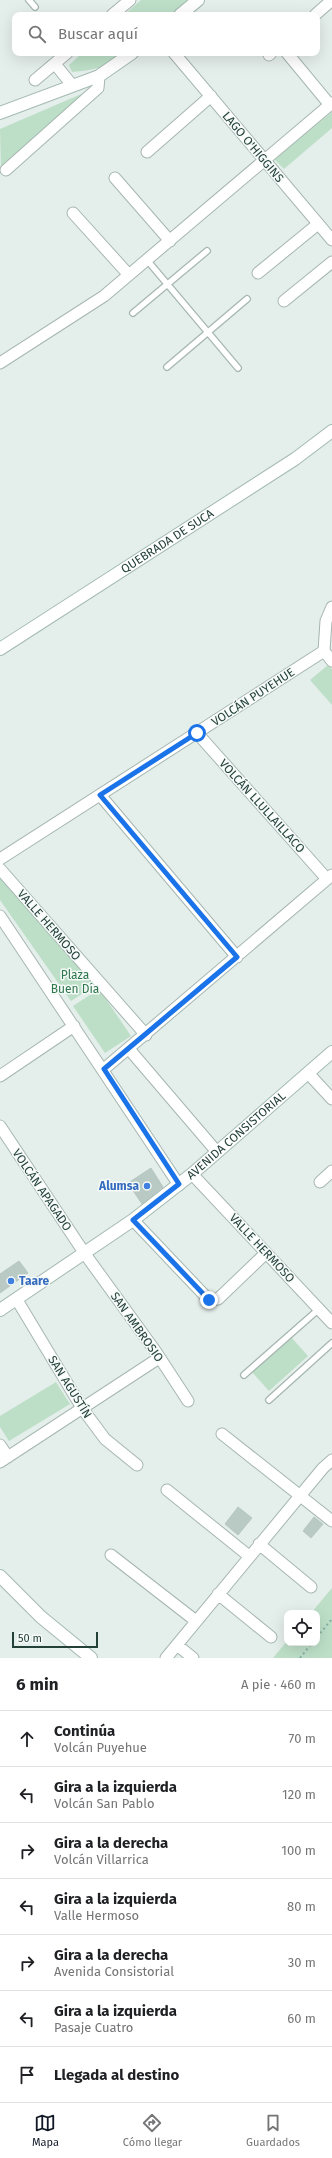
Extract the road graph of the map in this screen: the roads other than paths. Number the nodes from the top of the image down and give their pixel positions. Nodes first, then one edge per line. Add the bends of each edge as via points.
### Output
1 (29, 0) edge
2 (130, 0) edge
3 (198, 0) edge
4 (332, 0) edge
5 (35, 8) dead end
6 (116, 12) edge
7 (184, 12) edge
8 (318, 12) edge
9 (63, 56) edge
10 (128, 56) edge
11 (177, 56) edge
12 (290, 56) edge
13 (54, 64) junction
14 (99, 76) junction
15 (35, 80) dead end
16 (72, 85) junction
17 (211, 96) junction
18 (331, 104) edge
19 (0, 113) edge
20 (147, 152) dead end
21 (265, 160) junction
22 (6, 170) dead end
23 (115, 178) dead end
24 (73, 213) dead end
25 (318, 224) junction
26 (170, 240) junction
27 (332, 240) edge
28 (207, 251) dead end
29 (147, 260) junction
30 (332, 262) edge
31 (258, 273) dead end
32 (129, 275) junction
33 (167, 284) junction
34 (247, 299) dead end
35 (284, 301) dead end
36 (133, 313) dead end
37 (208, 332) junction
38 (0, 363) edge
39 (167, 367) dead end
40 (238, 368) dead end
41 (332, 431) edge
42 (332, 606) edge
43 (0, 649) edge
44 (324, 652) junction
45 (332, 661) edge
46 (197, 733) junction
47 (100, 795) junction
48 (0, 859) edge
49 (0, 869) edge
50 (330, 877) edge
51 (0, 916) edge
52 (3, 928) edge
53 (237, 957) junction
54 (74, 1026) junction
55 (146, 1035) junction
56 (129, 1049) junction
57 (332, 1052) edge
58 (104, 1069) junction
59 (308, 1073) junction
60 (0, 1076) edge
61 (332, 1099) edge
62 (0, 1126) edge
63 (217, 1152) junction
64 (332, 1171) edge
65 (192, 1174) junction
66 (320, 1182) dead end
67 (179, 1184) junction
68 (133, 1220) junction
69 (266, 1253) junction
70 (85, 1254) junction
71 (16, 1300) junction
72 (319, 1309) junction
73 (0, 1310) edge
74 (332, 1323) edge
75 (332, 1343) edge
76 (159, 1358) junction
77 (244, 1375) dead end
78 (269, 1400) dead end
79 (188, 1401) dead end
80 (82, 1408) junction
81 (222, 1434) dead end
82 (0, 1445) edge
83 (4, 1459) edge
84 (332, 1460) edge
85 (137, 1465) dead end
86 (167, 1490) dead end
87 (300, 1496) junction
88 (332, 1521) edge
89 (259, 1544) junction
90 (111, 1555) dead end
91 (249, 1556) junction
92 (0, 1576) edge
93 (311, 1587) dead end
94 (218, 1594) junction
95 (196, 1622) junction
96 (271, 1637) dead end
97 (177, 1645) junction
98 (91, 1658) edge
99 (166, 1658) edge
100 (193, 1658) edge

1 - 5 lane
2 - 6 street
3 - 7 street
4 - 8 street
9 - 13 street
10 - 14 street
11 - 17 street, LAGO O'HIGGINS
12 - 18 street
13 - 15 street
13 - 16 street
14 - 16 street
14 - 22 street via 98,88
16 - 19 street
17 - 20 street
17 - 21 street, LAGO O'HIGGINS
18 - 21 street
21 - 25 street, LAGO O'HIGGINS
21 - 26 street
23 - 26 street
24 - 32 street
25 - 27 street, LAGO O'HIGGINS
25 - 31 street
26 - 29 street
28 - 33 lane
29 - 32 street
29 - 33 lane
30 - 35 street
32 - 38 street via 104,296
33 - 36 lane
33 - 37 lane
34 - 37 lane
37 - 39 lane
37 - 40 lane
41 - 43 street, QUEBRADA DE SUCA via 295,460
42 - 44 street via 326,620
44 - 45 street
44 - 46 street, VOLCÁN PUYEHUE
46 - 47 street, VOLCÁN PUYEHUE
46 - 50 street, VOLCÁN LLULLAILLACO
47 - 48 street, VOLCÁN PUYEHUE
47 - 53 street
49 - 55 street, VALLE HERMOSO
50 - 53 street
51 - 52 street
52 - 54 street
53 - 55 street
54 - 58 street
54 - 60 street
55 - 56 street
56 - 58 street
56 - 63 street
57 - 59 street, AVENIDA CONSISTORIAL
58 - 67 street
59 - 61 street
59 - 63 street, AVENIDA CONSISTORIAL
62 - 70 street, VOLCÁN APAGADO
63 - 65 street, AVENIDA CONSISTORIAL
64 - 66 street
65 - 67 street, AVENIDA CONSISTORIAL
65 - 69 street, VALLE HERMOSO
67 - 68 street, AVENIDA CONSISTORIAL
68 - 69 street via 209,1300 218,1299
68 - 70 street, AVENIDA CONSISTORIAL
69 - 72 street, VALLE HERMOSO
70 - 71 street, AVENIDA CONSISTORIAL
70 - 76 street, SAN AMBROSIO
71 - 73 street, AVENIDA CONSISTORIAL
71 - 80 street, SAN AGUSTÍN
72 - 74 street, VALLE HERMOSO
72 - 77 lane
75 - 78 lane
76 - 79 street, SAN AMBROSIO
76 - 80 street
80 - 83 street
80 - 85 street, SAN AGUSTÍN via 105,1439
81 - 87 street
82 - 83 street
84 - 87 street
86 - 91 street
87 - 88 street
87 - 89 street
89 - 91 street
89 - 93 street
90 - 95 street
91 - 94 street
92 - 98 street via 41,1617
94 - 95 street
94 - 96 street
95 - 97 street
97 - 99 street
97 - 100 street

